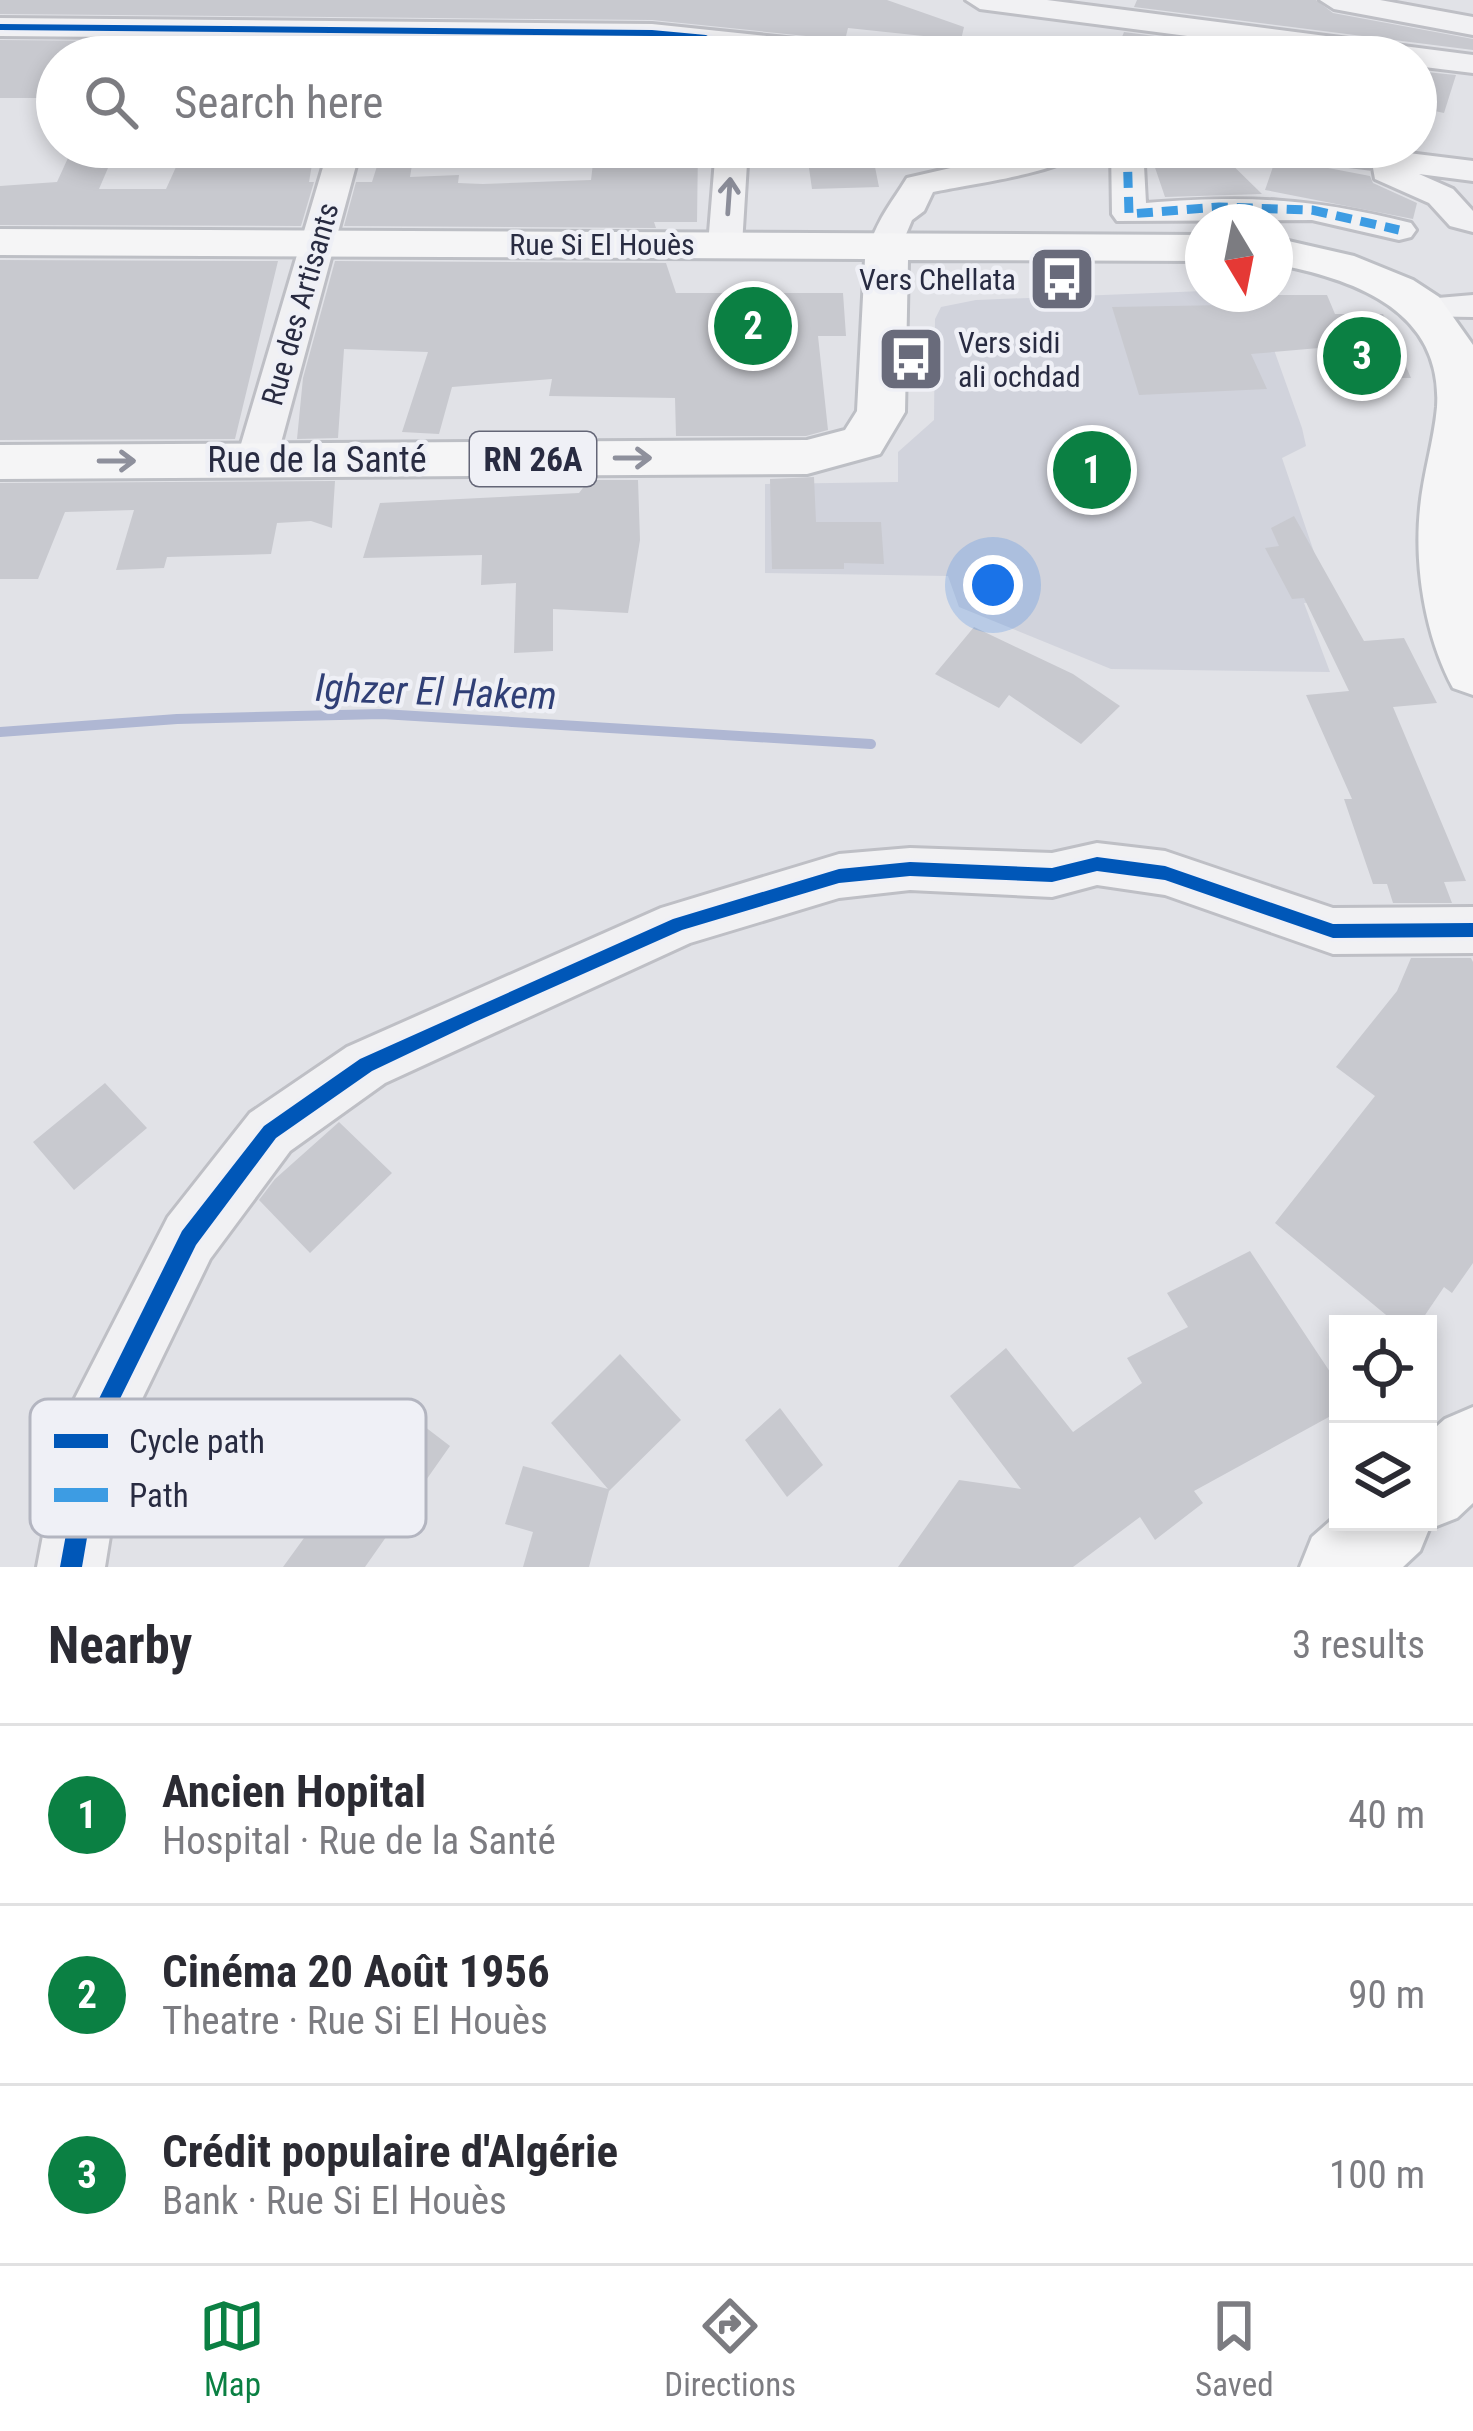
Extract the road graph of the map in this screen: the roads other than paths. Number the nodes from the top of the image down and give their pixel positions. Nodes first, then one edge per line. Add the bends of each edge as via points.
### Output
1 (573, 0) edge
2 (980, 0) edge
3 (1334, 0) edge
4 (1438, 8) edge
5 (1473, 13) edge
6 (294, 15) edge
7 (1473, 26) edge
8 (0, 27) edge
9 (652, 33) junction
10 (353, 36) edge
11 (577, 36) edge
12 (690, 36) edge
13 (1257, 36) edge
14 (1437, 59) edge
15 (1473, 64) edge
16 (1437, 145) edge
17 (1473, 152) edge
18 (1437, 167) edge
19 (339, 168) edge
20 (730, 168) edge
21 (995, 168) edge
22 (1128, 168) edge
23 (1382, 168) edge
24 (1473, 171) edge
25 (1457, 198) edge
26 (1473, 222) edge
27 (1400, 230) dead end
28 (0, 242) edge
29 (316, 243) junction
30 (887, 244) junction
31 (725, 245) junction
32 (1185, 248) edge
33 (1293, 255) edge
34 (1473, 306) edge
35 (1427, 308) junction
36 (256, 460) junction
37 (0, 461) edge
38 (1473, 673) edge
39 (1473, 930) edge
40 (109, 1399) edge
41 (1473, 1448) edge
42 (1437, 1482) edge
43 (1381, 1531) edge
44 (76, 1537) edge
45 (71, 1567) edge
46 (1342, 1567) edge

1 - 9 street via 577,14
2 - 13 street
3 - 4 street
4 - 5 street
4 - 7 street
6 - 8 street
6 - 10 street
9 - 11 street
9 - 12 street
14 - 15 street
16 - 17 street
18 - 24 street
19 - 29 street, Rue des Artisants
31 -> 20 street
21 - 30 street via 919,184
22 - 27 street via 1129,214 1312,210
23 - 25 street
25 - 26 street via 1462,219
28 - 29 main road, Rue Si El Houès
29 - 31 main road, Rue Si El Houès
29 - 36 street, Rue des Artisants
30 - 31 main road, Rue Si El Houès
30 - 32 main road, Rue Si El Houès
36 -> 30 main road, Rue de la Santé / RN 26A via 806,457 862,442 881,412
33 - 35 main road via 1372,274
34 - 35 street
35 - 38 main road via 1454,348 1461,392 1445,510 1447,574
37 -> 36 main road, Rue de la Santé / RN 26A
39 - 40 street via 1333,931 1165,873 1097,864 1034,875 910,869 839,876 679,924 366,1065 270,1132 189,1238
41 - 42 main road
43 - 46 main road
44 - 45 street

